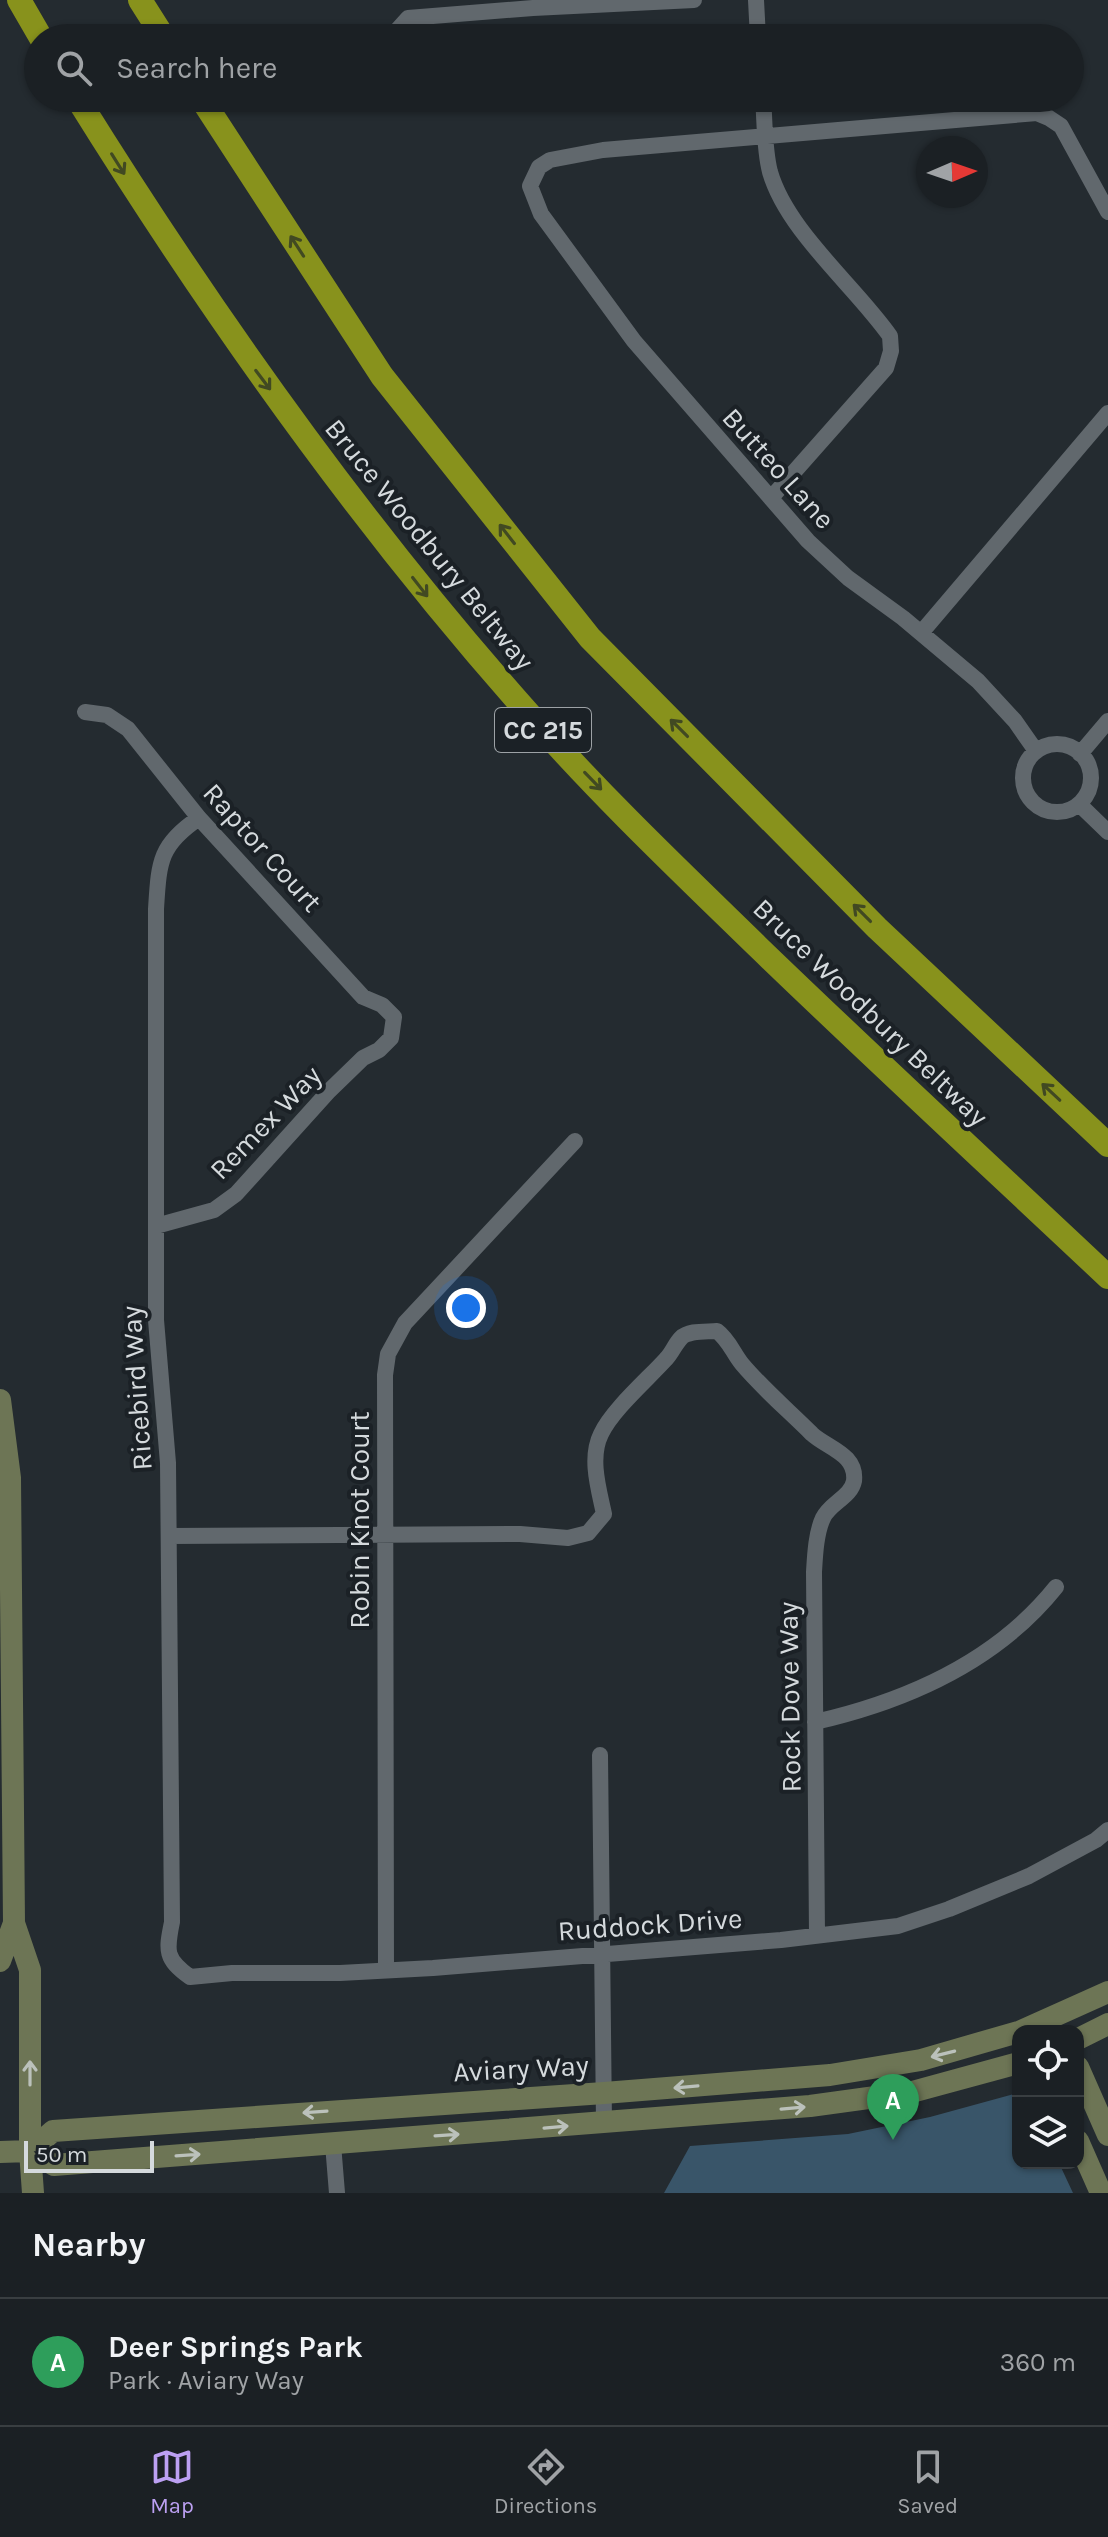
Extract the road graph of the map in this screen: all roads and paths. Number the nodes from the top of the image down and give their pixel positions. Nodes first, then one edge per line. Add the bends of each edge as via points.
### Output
1 (19, 0) edge
2 (140, 0) edge
3 (694, 0) edge
4 (756, 0) edge
5 (533, 4) edge
6 (33, 24) edge
7 (155, 24) edge
8 (403, 24) edge
9 (757, 24) edge
10 (86, 112) edge
11 (210, 112) edge
12 (764, 112) edge
13 (766, 138) junction
14 (1108, 212) edge
15 (1108, 413) edge
16 (771, 498) junction
17 (921, 633) junction
18 (85, 712) dead end
19 (1108, 721) edge
20 (1036, 751) junction
21 (1080, 754) junction
22 (1079, 804) junction
23 (199, 818) junction
24 (1108, 832) edge
25 (393, 1028) joint
26 (575, 1141) dead end
27 (1108, 1145) edge
28 (156, 1226) junction
29 (1108, 1277) edge
30 (0, 1400) edge
31 (169, 1536) junction
32 (385, 1536) junction
33 (1056, 1587) dead end
34 (815, 1722) junction
35 (600, 1755) dead end
36 (1108, 1830) edge
37 (14, 1923) junction
38 (817, 1935) junction
39 (601, 1953) junction
40 (0, 1961) edge
41 (177, 1968) joint
42 (386, 1970) junction
43 (1108, 1992) edge
44 (1060, 2024) edge
45 (1108, 2024) edge
46 (1012, 2034) edge
47 (1084, 2036) edge
48 (1012, 2065) edge
49 (1084, 2081) edge
50 (604, 2093) junction
51 (454, 2102) junction
52 (604, 2123) junction
53 (1108, 2135) edge
54 (333, 2144) junction
55 (14, 2152) edge
56 (1084, 2155) edge
57 (33, 2193) edge
58 (337, 2193) edge
59 (1101, 2193) edge

1 - 6 highway
2 - 7 highway
3 - 5 street
4 - 9 street
5 - 8 street via 408,18
10 -> 29 highway, Bruce Woodbury Beltway / CC 215 via 264,382 438,610 533,719 683,874
27 -> 11 highway via 877,928 590,638 382,376
12 - 13 street
13 - 14 street via 1037,113 1061,126
13 - 16 street via 770,173 779,193 890,336 891,351 886,368
13 - 16 street, Butteo Lane via 571,154 539,167 530,186 541,214 596,291
15 - 17 street
16 - 17 street, Butteo Lane via 831,563
17 - 20 street, Butteo Lane via 997,700
18 - 23 street, Raptor Court via 107,715 128,729
19 - 21 street
20 - 21 street via 1059,744
20 - 22 street via 1023,774 1029,798 1054,812
21 - 22 street via 1090,778
22 - 24 street
23 - 25 street, Raptor Court via 363,997 394,1017
23 - 28 street, Ricebird Way via 167,846 159,873
25 - 28 street, Remex Way via 391,1038 329,1091 236,1194 214,1210
26 - 32 street, Robin Knot Court via 395,1338 385,1375
28 - 31 street, Ricebird Way
30 - 37 main road via 10,1478
31 - 32 street
31 - 41 street, Ricebird Way via 168,1942 169,1958
32 - 34 street, Rock Dove Way via 568,1538 594,1528 604,1514 597,1487 600,1434 681,1338 717,1331 815,1437 851,1464 854,1480 849,1492 823,1517 816,1548
32 - 42 street, Robin Knot Court
33 - 34 street via 1030,1617 982,1655 893,1700
34 - 38 street, Rock Dove Way
35 - 39 street
36 - 38 street, Ruddock Drive via 1029,1876 949,1909 898,1926
37 - 40 main road
55 -> 37 main road via 30,1970
38 - 39 street, Ruddock Drive
39 - 42 street, Ruddock Drive
39 - 50 street
41 - 42 street, Ruddock Drive via 190,1977
43 - 44 main road, Aviary Way
45 - 47 main road
46 -> 50 main road, Aviary Way via 860,2071
52 -> 48 main road via 875,2099
49 - 53 main road
50 - 51 main road, Aviary Way
50 - 52 street
51 - 54 main road via 411,2116 350,2123 333,2133
51 -> 55 main road, Aviary Way via 53,2131
54 -> 52 main road
55 -> 54 main road via 54,2165
54 - 58 street
55 - 57 main road
56 - 59 main road

